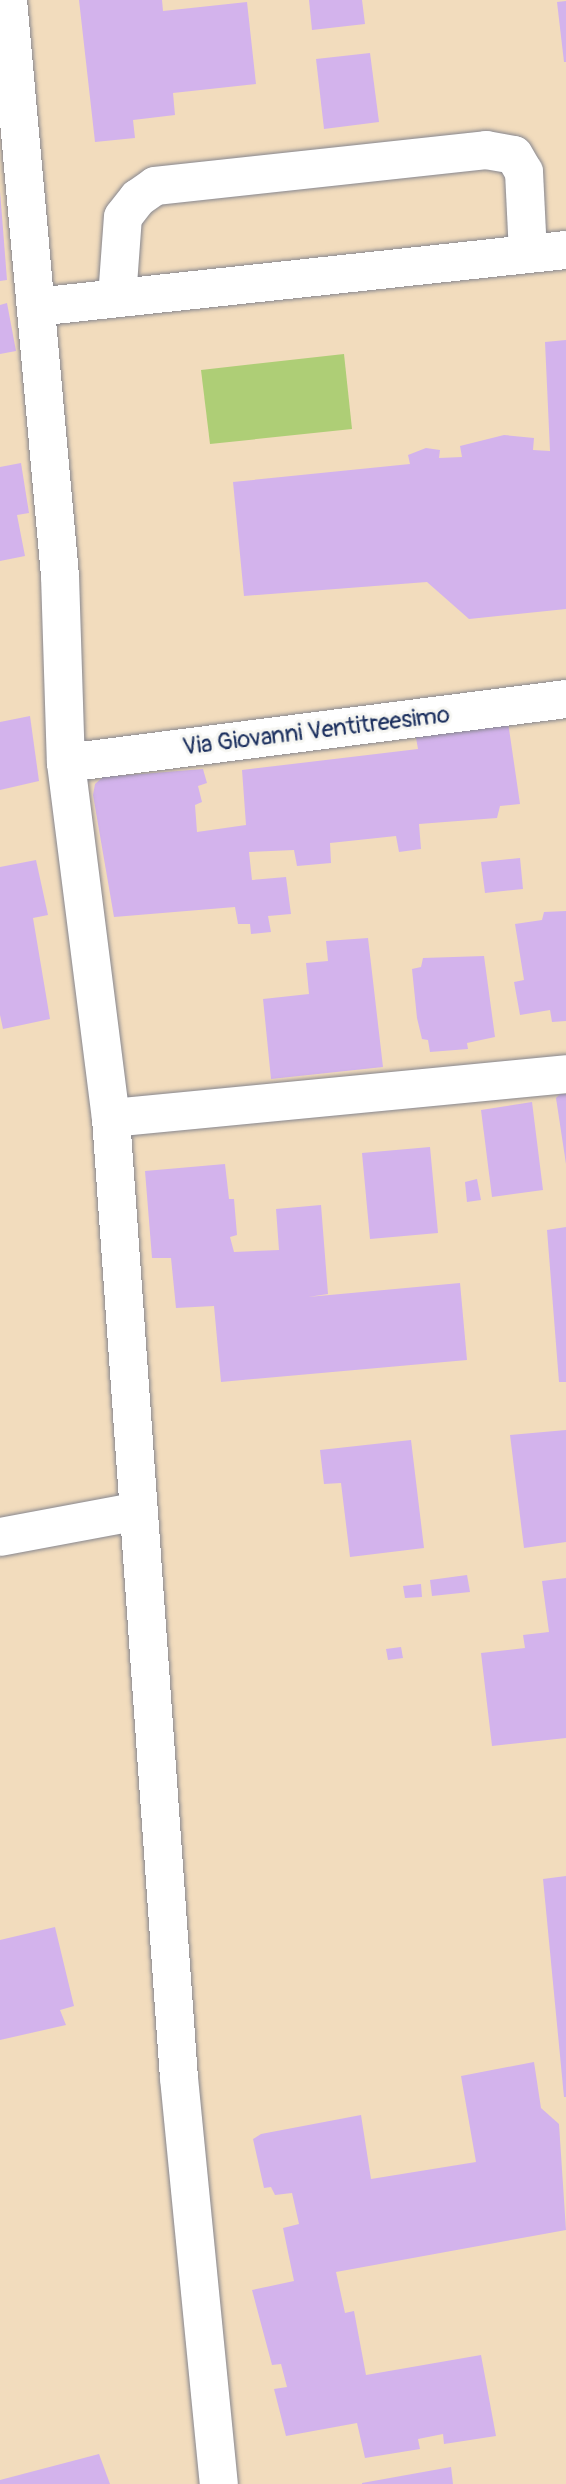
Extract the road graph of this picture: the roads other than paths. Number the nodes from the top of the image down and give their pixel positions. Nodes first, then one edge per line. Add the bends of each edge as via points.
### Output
1 (8, 0) edge
2 (566, 250) edge
3 (528, 254) junction
4 (117, 298) junction
5 (36, 307) junction
6 (566, 699) edge
7 (66, 763) junction
8 (566, 1074) edge
9 (111, 1118) junction
10 (139, 1511) junction
11 (0, 1537) edge
12 (219, 2484) edge

1 - 5 street
2 - 3 street
3 - 4 street
3 - 4 street via 524,172 514,155 486,150 155,186 123,217
4 - 5 street
5 - 7 street via 60,576
6 - 7 street, Via Giovanni Ventitreesimo
7 - 9 street
8 - 9 street
9 - 10 street
10 - 11 street
10 - 12 street via 179,2078

